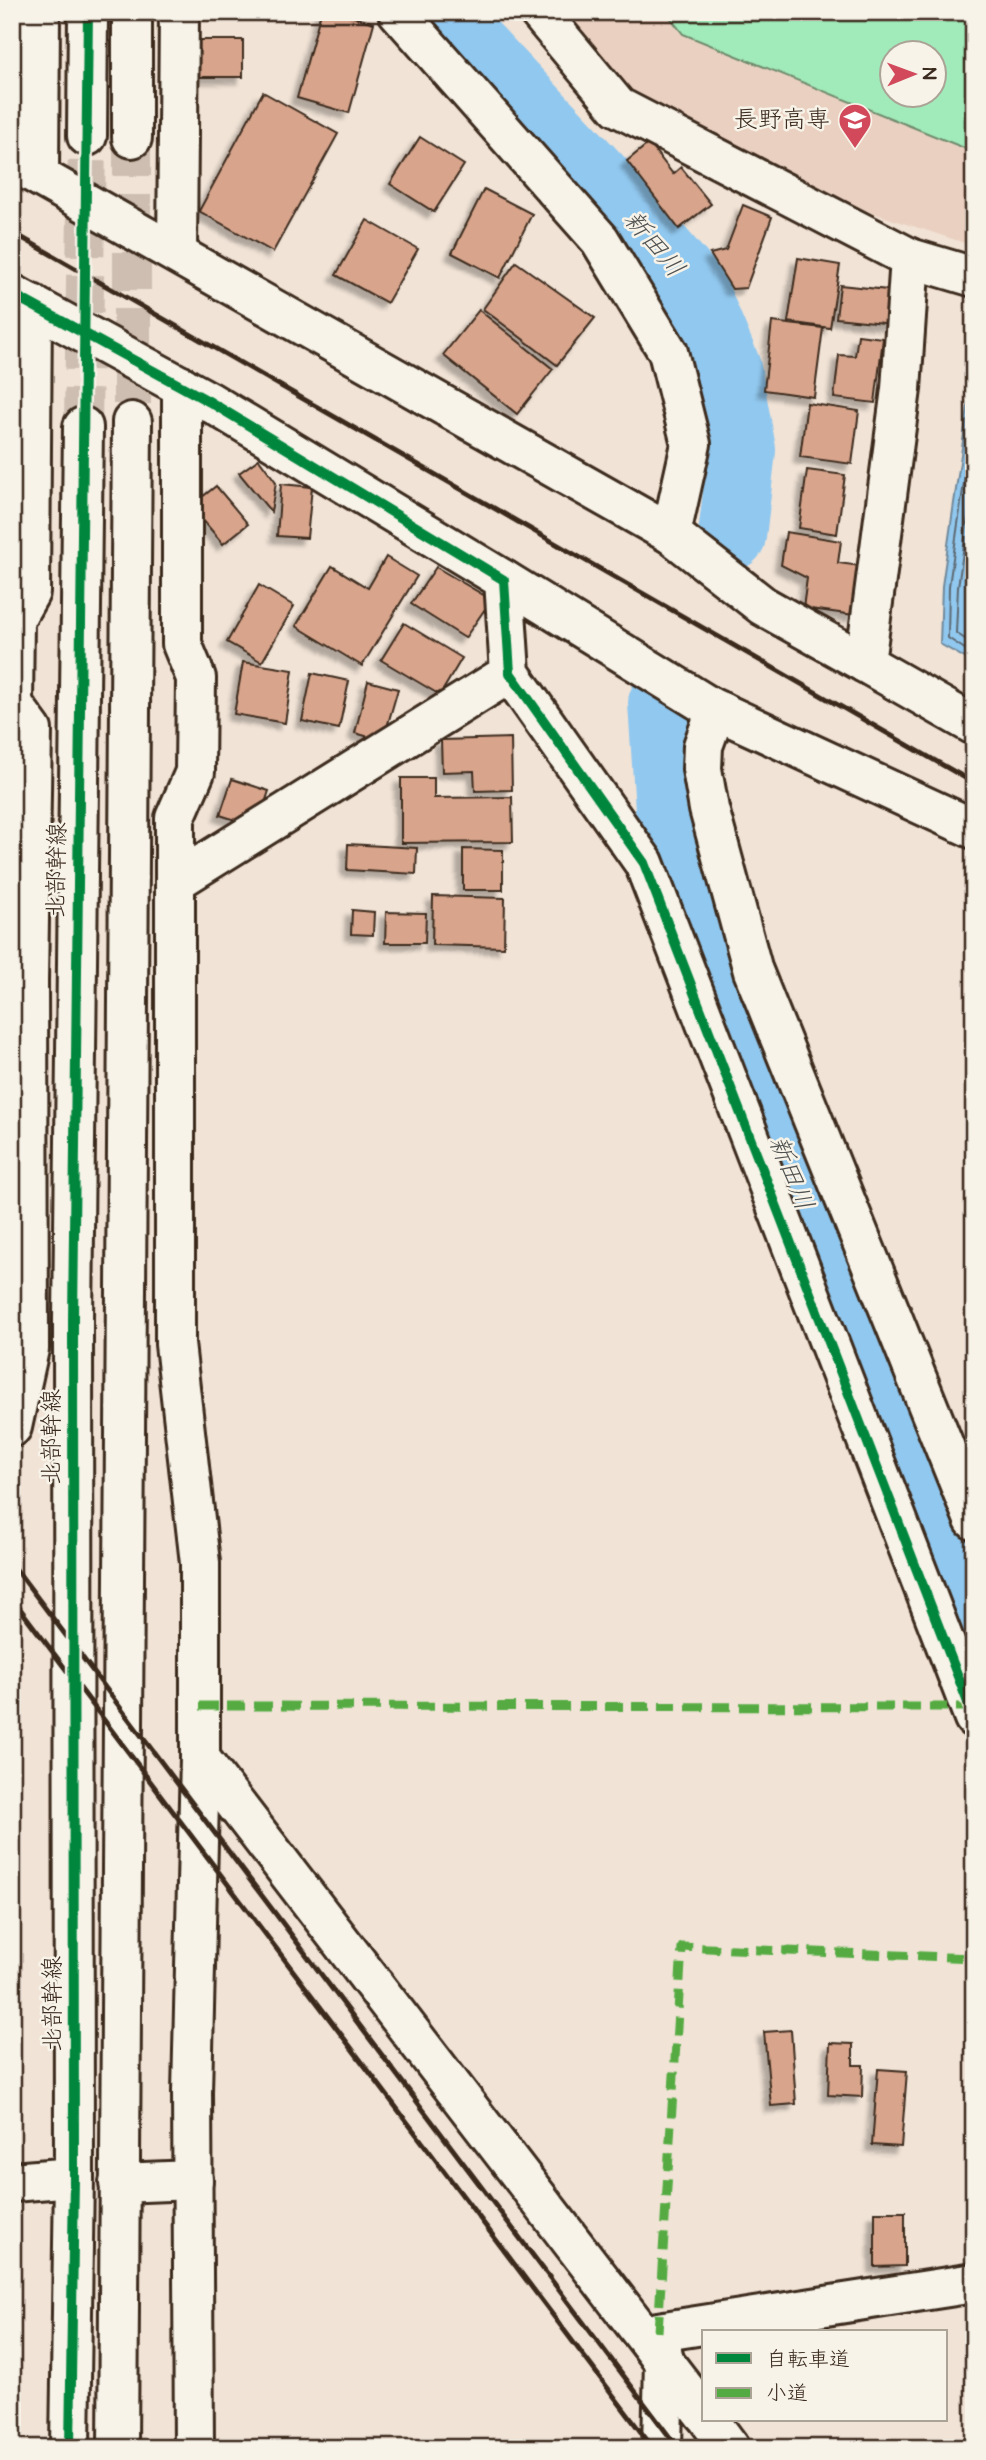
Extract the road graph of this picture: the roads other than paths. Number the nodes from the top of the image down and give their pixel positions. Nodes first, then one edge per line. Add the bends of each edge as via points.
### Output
1 (40, 12) edge
2 (88, 12) edge
3 (132, 12) edge
4 (179, 12) edge
5 (398, 12) edge
6 (539, 12) edge
7 (87, 136) tunnel mouth
8 (132, 138) tunnel mouth
9 (26, 169) edge
10 (177, 253) junction
11 (910, 258) junction
12 (974, 277) edge
13 (22, 299) edge
14 (182, 386) junction
15 (132, 422) tunnel mouth
16 (83, 427) tunnel mouth
17 (671, 534) junction
18 (21, 578) edge
19 (504, 580) junction
20 (865, 663) junction
21 (510, 673) junction
22 (715, 709) junction
23 (974, 725) edge
24 (974, 829) edge
25 (176, 881) junction
26 (20, 986) edge
27 (12, 1427) edge
28 (974, 1520) edge
29 (974, 1718) edge
30 (200, 1758) junction
31 (74, 2177) junction
32 (193, 2180) junction
33 (12, 2182) edge
34 (119, 2183) junction
35 (974, 2283) edge
36 (664, 2360) junction
37 (702, 2411) edge
38 (710, 2422) edge
39 (70, 2448) edge
40 (118, 2448) edge
41 (194, 2448) edge
42 (662, 2448) edge
43 (730, 2448) edge

1 - 9 street
2 - 7 street
3 - 8 street
4 - 10 street
5 - 17 street via 600,240 668,352 691,444
6 - 11 street via 618,107
9 - 10 street
10 - 17 street
11 - 12 street
11 - 20 street via 901,389
13 - 14 street
13 - 18 street
14 - 19 street
14 - 25 street via 182,644 196,678 195,772 175,818
15 - 34 street
16 - 31 street, 北部幹線 via 73,1321
17 - 20 street via 763,606
18 - 26 street via 14,621 13,704 32,730
19 - 21 street
19 - 22 street
20 - 23 street
21 - 25 street
21 - 29 street via 643,863
22 - 24 street
22 - 28 street via 703,746 702,769 753,971
25 - 30 street via 175,1344 200,1563
26 - 27 street via 29,1349
30 - 32 street
30 - 36 street
31 - 33 street
31 - 39 street, 北部幹線
32 - 34 street
32 - 41 street
34 - 40 street
35 - 36 street via 658,2332
36 - 37 street
36 - 42 street
38 - 43 street

